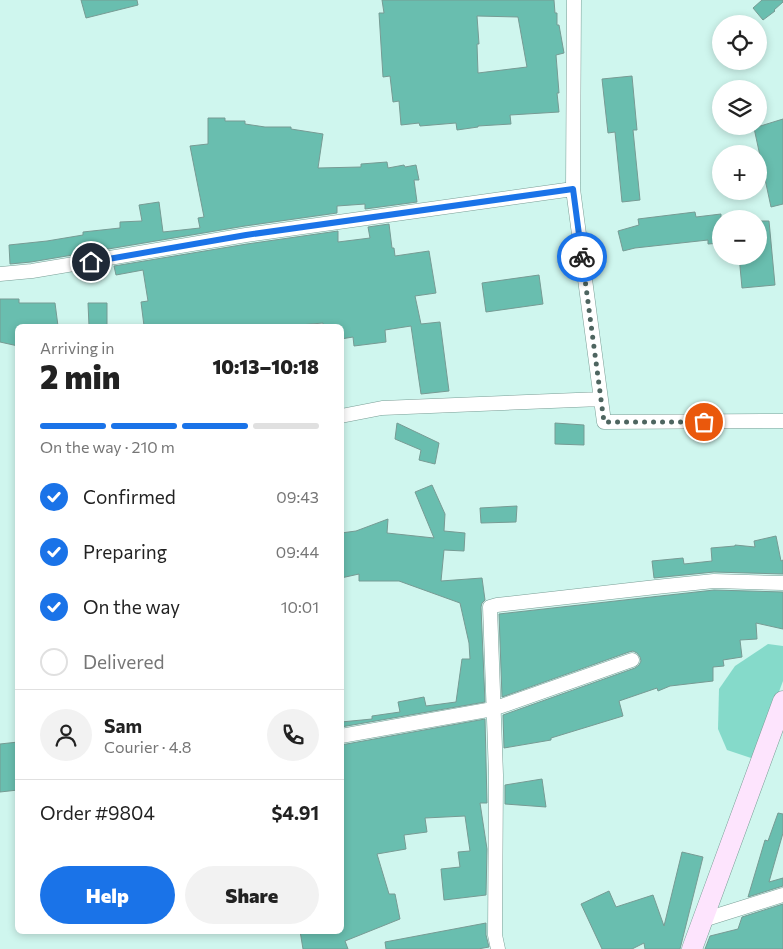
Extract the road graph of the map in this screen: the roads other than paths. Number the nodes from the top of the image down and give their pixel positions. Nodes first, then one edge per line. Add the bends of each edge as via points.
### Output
1 (574, 0) edge
2 (573, 189) junction
3 (0, 274) edge
4 (601, 399) junction
5 (344, 415) edge
6 (783, 421) edge
7 (783, 583) edge
8 (632, 660) dead end
9 (783, 701) edge
10 (493, 709) junction
11 (344, 735) edge
12 (783, 895) edge
13 (703, 920) junction
14 (498, 949) edge
15 (692, 949) edge

1 - 2 street
2 - 3 street
2 - 4 street
4 - 5 street via 382,408
4 - 6 street via 604,422
7 - 10 street via 714,581 490,607
8 - 10 street
9 - 13 street
10 - 11 street
10 - 14 street via 495,935
12 - 13 street
13 - 15 street

